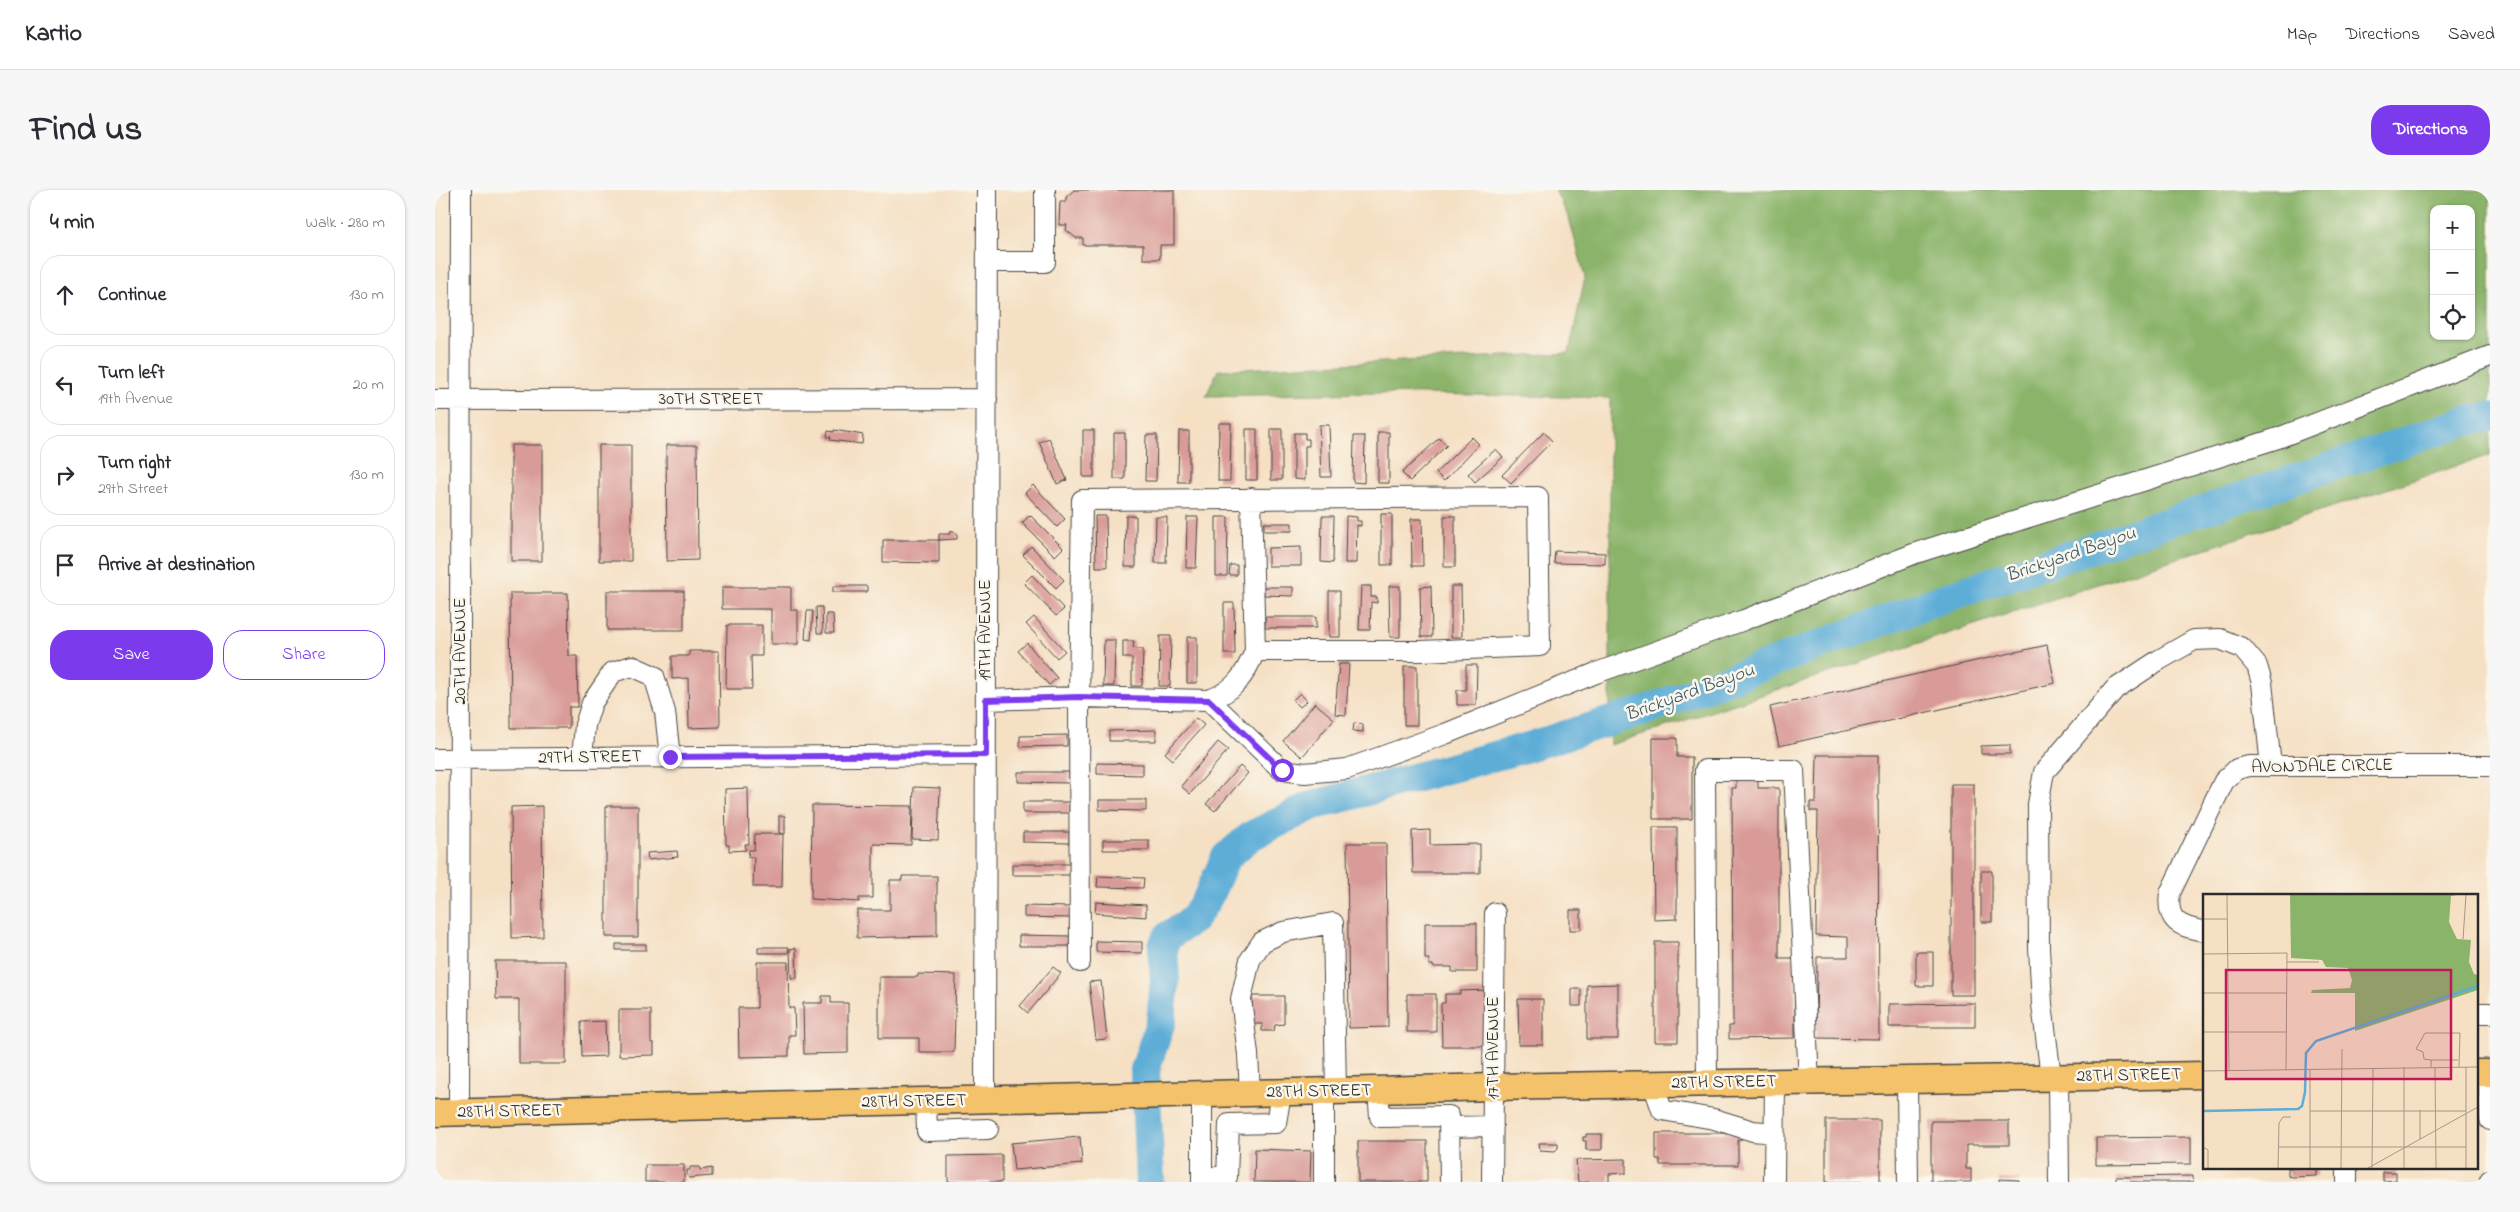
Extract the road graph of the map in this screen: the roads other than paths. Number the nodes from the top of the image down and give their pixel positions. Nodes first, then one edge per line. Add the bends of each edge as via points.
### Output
1 (461, 190) edge
2 (987, 190) edge
3 (1045, 190) edge
4 (987, 262) junction
5 (2490, 356) edge
6 (987, 399) junction
7 (435, 400) edge
8 (462, 400) junction
9 (1251, 498) junction
10 (1255, 651) junction
11 (1079, 697) junction
12 (986, 700) junction
13 (1209, 700) junction
14 (986, 755) junction
15 (670, 757) junction
16 (582, 758) junction
17 (435, 759) edge
18 (461, 759) junction
19 (2271, 766) junction
20 (2490, 766) edge
21 (1495, 913) dead end
22 (2203, 931) edge
23 (1080, 962) dead end
24 (2477, 1013) edge
25 (2490, 1013) edge
26 (2485, 1073) edge
27 (2203, 1075) edge
28 (2055, 1077) junction
29 (1907, 1080) junction
30 (1775, 1082) junction
31 (1809, 1082) junction
32 (1707, 1083) junction
33 (1653, 1084) junction
34 (1494, 1087) junction
35 (1378, 1090) junction
36 (1330, 1091) junction
37 (1250, 1093) junction
38 (1281, 1093) junction
39 (1189, 1095) junction
40 (985, 1100) junction
41 (925, 1102) junction
42 (447, 1113) edge
43 (2490, 1120) edge
44 (1493, 1126) junction
45 (1450, 1127) junction
46 (988, 1130) dead end
47 (1775, 1133) junction
48 (1227, 1179) edge
49 (1201, 1180) edge
50 (1324, 1182) edge
51 (1450, 1182) edge
52 (1492, 1182) edge
53 (1774, 1182) edge
54 (1908, 1182) edge
55 (2059, 1182) edge

1 - 8 street, 20TH AVENUE
2 - 4 street, 19TH AVENUE
3 - 4 street via 1045,262
4 - 6 street, 19TH AVENUE
5 - 13 street via 2279,438 1916,553 1347,769 1305,773 1282,770
6 - 8 street, 30TH STREET
6 - 12 street, 19TH AVENUE
7 - 8 street, 30TH STREET
8 - 18 street, 20TH AVENUE
9 - 10 street
9 - 10 street via 1538,497 1540,646
9 - 11 street via 1081,500
10 - 13 street via 1247,670 1226,694
11 - 12 street
11 - 13 street
11 - 23 street
12 - 14 street, 19TH AVENUE
14 - 15 street, 29TH STREET
14 - 40 street, 19TH AVENUE
15 - 16 street, 29TH STREET
15 - 16 street via 665,712 654,676 632,666 613,672 592,703 585,725
16 - 18 street, 29TH STREET
17 - 18 street, 29TH STREET
18 - 42 street, 20TH AVENUE
19 - 20 street, AVONDALE CIRCLE
19 - 22 street, AVONDALE CIRCLE via 2237,769 2224,781 2170,893 2170,912 2175,921 2184,928
19 - 28 street via 2262,683 2257,666 2242,648 2221,639 2194,640 2115,689 2044,772 2038,804 2039,948 2042,1004
21 - 34 street, 17TH AVENUE
24 - 25 street
26 - 43 street
27 - 28 main road, 28TH STREET
28 - 29 main road, 28TH STREET
28 - 55 street
29 - 31 main road, 28TH STREET
29 - 54 street
30 - 31 main road, 28TH STREET
30 - 32 main road, 28TH STREET
30 - 47 street
31 - 32 street via 1794,770 1705,770
32 - 33 main road, 28TH STREET
33 - 34 main road, 28TH STREET
33 - 47 street via 1662,1110
34 - 35 main road, 28TH STREET
34 - 44 street, 17TH AVENUE
35 - 36 main road, 28TH STREET
35 - 45 street via 1380,1117 1449,1116
36 - 37 street via 1333,923 1283,932 1263,942 1250,960 1241,1000
36 - 38 main road, 28TH STREET
36 - 50 street
37 - 38 main road, 28TH STREET
37 - 39 main road, 28TH STREET
38 - 48 street via 1277,1122 1229,1124
39 - 40 main road, 28TH STREET
39 - 49 street
40 - 41 main road, 28TH STREET
41 - 42 main road, 28TH STREET
41 - 46 street via 927,1131
44 - 45 street
44 - 52 street, 17TH AVENUE
45 - 51 street
47 - 53 street
48 - 49 street

